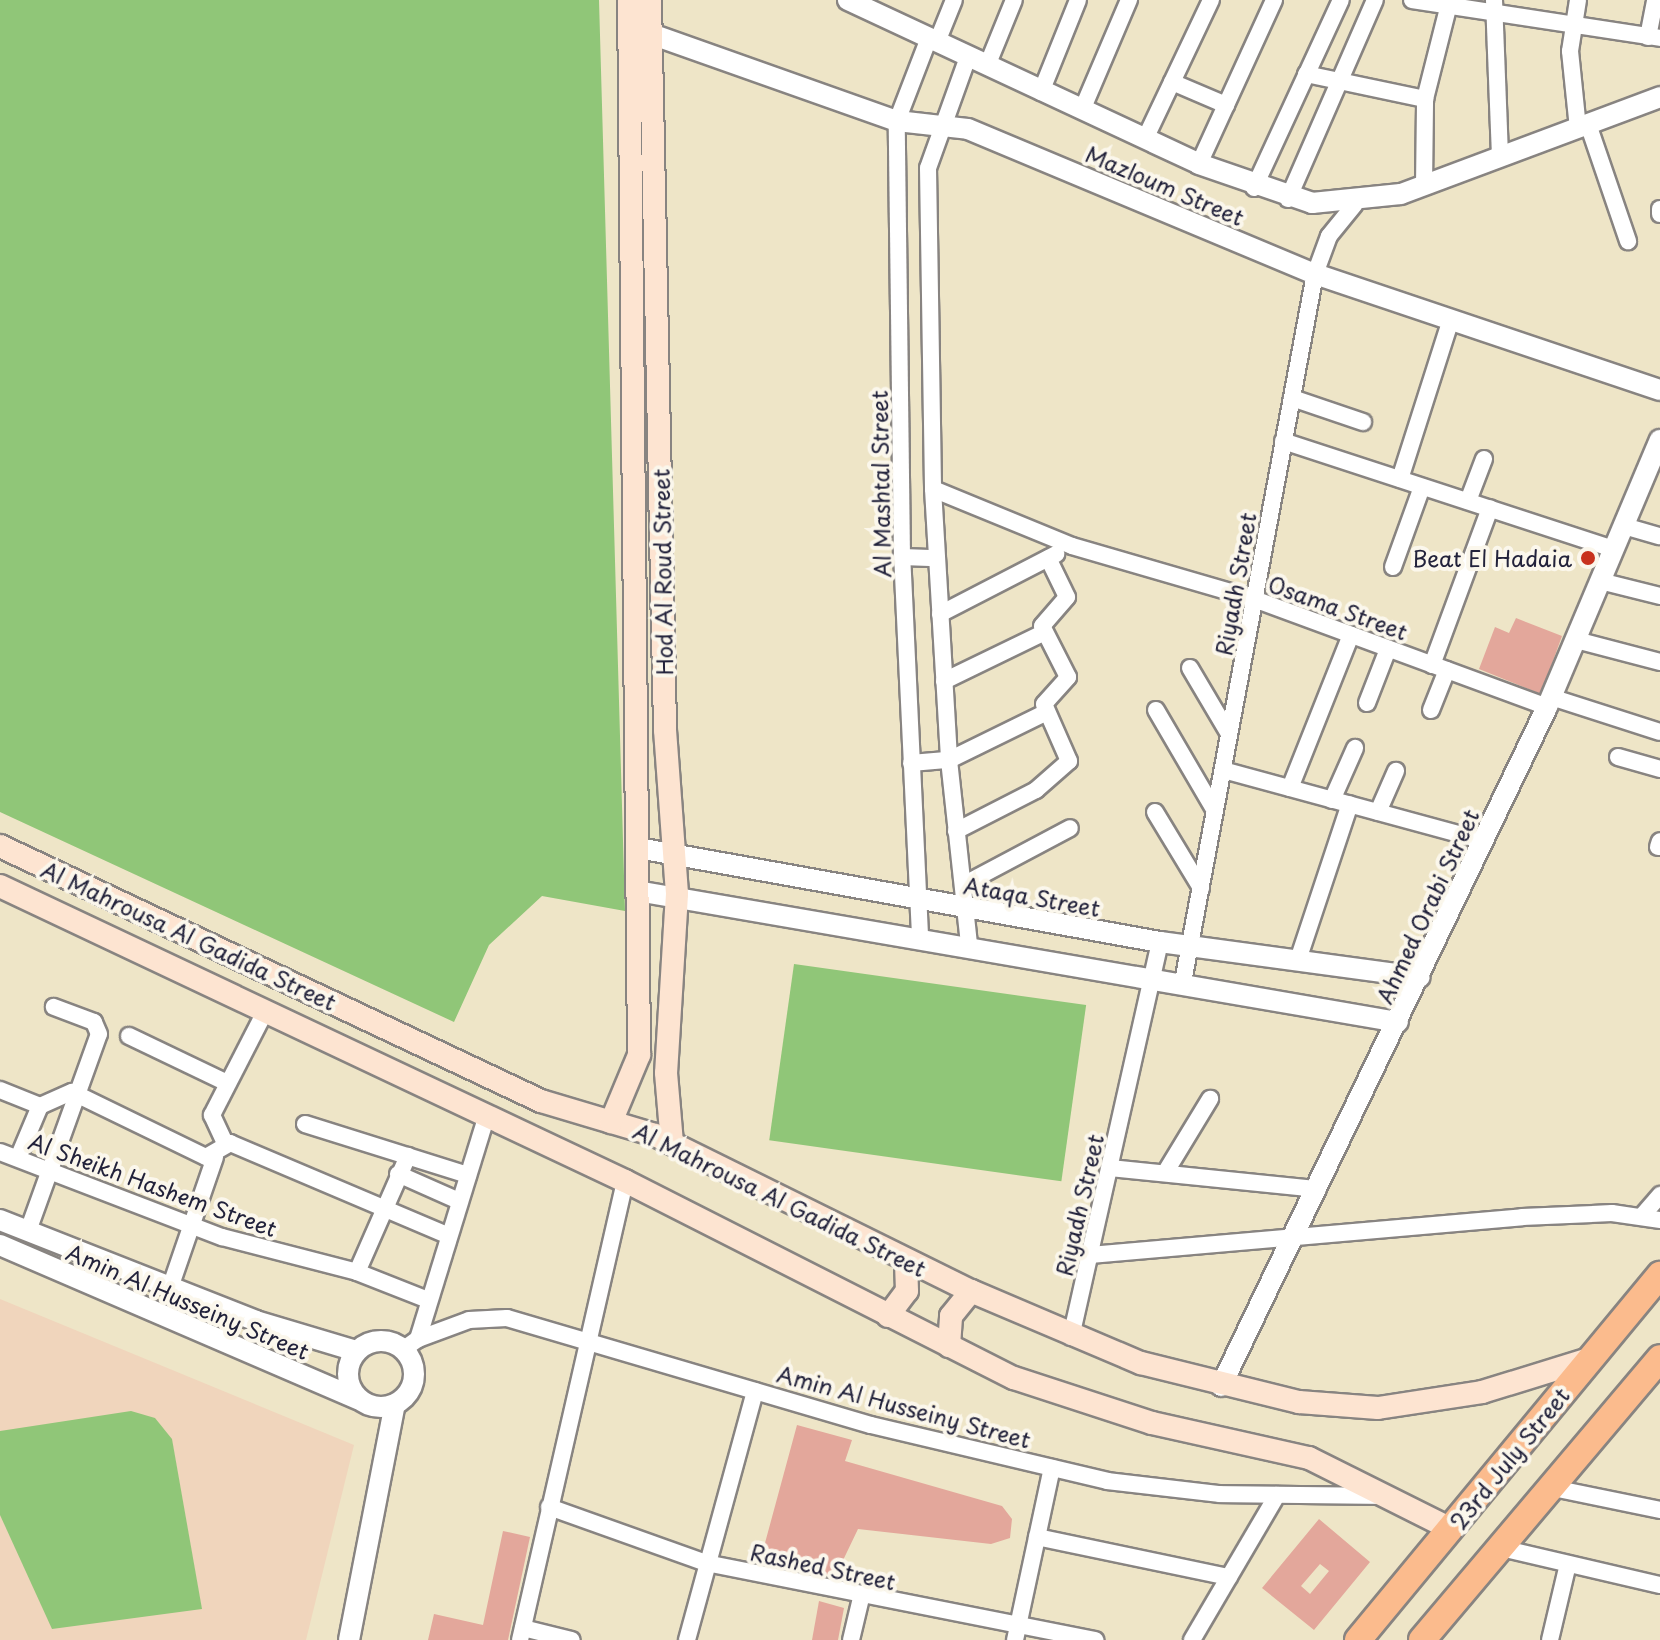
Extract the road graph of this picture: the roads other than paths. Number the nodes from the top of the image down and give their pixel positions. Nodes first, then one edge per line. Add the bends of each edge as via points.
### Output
1 (629, 0) edge
2 (650, 0) edge
3 (954, 0) edge
4 (1014, 0) edge
5 (1078, 0) edge
6 (1129, 0) edge
7 (1211, 0) edge
8 (1274, 0) edge
9 (1341, 0) edge
10 (1375, 0) edge
11 (1412, 0) edge
12 (1578, 0) edge
13 (1655, 0) edge
14 (856, 2) edge
15 (1450, 4) edge
16 (1493, 8) edge
17 (1573, 26) junction
18 (651, 34) junction
19 (1654, 37) edge
20 (933, 40) junction
21 (977, 61) junction
22 (1306, 74) junction
23 (1172, 82) junction
24 (1338, 84) junction
25 (1041, 92) junction
26 (1660, 97) edge
27 (1425, 99) junction
28 (1226, 105) junction
29 (1082, 110) junction
30 (897, 121) junction
31 (942, 122) junction
32 (627, 125) junction
33 (1583, 126) junction
34 (652, 127) junction
35 (1145, 139) junction
36 (1500, 158) junction
37 (1199, 164) junction
38 (1424, 186) junction
39 (1254, 188) junction
40 (1288, 199) junction
41 (1355, 204) junction
42 (628, 225) junction
43 (653, 225) junction
44 (1628, 241) dead end
45 (1315, 274) junction
46 (1451, 319) junction
47 (1660, 390) edge
48 (1292, 398) junction
49 (1363, 422) dead end
50 (1660, 440) edge
51 (1283, 441) junction
52 (1484, 459) dead end
53 (1654, 467) edge
54 (1400, 479) junction
55 (1422, 487) junction
56 (933, 489) junction
57 (1468, 501) junction
58 (1490, 508) junction
59 (1624, 526) junction
60 (1660, 536) edge
61 (1072, 546) junction
62 (1614, 549) junction
63 (902, 557) junction
64 (937, 558) junction
65 (1048, 558) junction
66 (1393, 567) dead end
67 (1600, 581) junction
68 (1660, 596) edge
69 (1254, 599) junction
70 (940, 614) junction
71 (1045, 632) junction
72 (1351, 635) junction
73 (1576, 640) junction
74 (1388, 649) junction
75 (1660, 662) edge
76 (1190, 668) dead end
77 (1439, 668) junction
78 (944, 681) junction
79 (1549, 702) junction
80 (1367, 703) dead end
81 (1156, 710) dead end
82 (1431, 710) dead end
83 (1047, 712) junction
84 (1660, 732) edge
85 (1229, 734) junction
86 (1355, 748) dead end
87 (1618, 757) dead end
88 (949, 760) junction
89 (911, 763) junction
90 (1660, 769) edge
91 (1223, 770) junction
92 (1396, 771) dead end
93 (1290, 788) junction
94 (1332, 800) junction
95 (1350, 804) junction
96 (1215, 811) junction
97 (1155, 812) dead end
98 (1378, 812) junction
99 (1070, 828) dead end
100 (956, 831) junction
101 (1485, 841) junction
102 (0, 846) edge
103 (638, 848) junction
104 (676, 857) junction
105 (963, 885) junction
106 (0, 886) edge
107 (1201, 888) junction
108 (637, 891) junction
109 (677, 894) junction
110 (918, 900) junction
111 (966, 909) junction
112 (920, 935) junction
113 (1160, 942) junction
114 (969, 943) junction
115 (1190, 946) junction
116 (1298, 960) junction
117 (1153, 976) junction
118 (1420, 977) junction
119 (1183, 982) junction
120 (54, 1007) dead end
121 (265, 1012) junction
122 (1398, 1022) junction
123 (129, 1036) dead end
124 (227, 1083) junction
125 (0, 1090) edge
126 (526, 1094) junction
127 (78, 1095) junction
128 (1210, 1099) dead end
129 (40, 1106) junction
130 (486, 1118) junction
131 (611, 1122) junction
132 (305, 1124) dead end
133 (515, 1130) junction
134 (672, 1143) junction
135 (220, 1150) junction
136 (0, 1152) edge
137 (408, 1156) junction
138 (18, 1158) junction
139 (1110, 1168) junction
140 (52, 1170) junction
141 (1165, 1173) junction
142 (398, 1174) junction
143 (468, 1175) junction
144 (625, 1181) junction
145 (1318, 1189) junction
146 (1660, 1195) edge
147 (459, 1201) junction
148 (380, 1207) junction
149 (1642, 1216) junction
150 (0, 1220) edge
151 (1660, 1220) edge
152 (194, 1227) junction
153 (28, 1231) junction
154 (447, 1235) junction
155 (1292, 1241) junction
156 (0, 1245) edge
157 (1090, 1255) junction
158 (906, 1260) junction
159 (357, 1272) junction
160 (1660, 1275) edge
161 (171, 1285) junction
162 (971, 1291) junction
163 (428, 1300) junction
164 (888, 1316) junction
165 (1071, 1337) junction
166 (589, 1338) junction
167 (411, 1344) junction
168 (949, 1346) junction
169 (356, 1351) junction
170 (1660, 1358) edge
171 (1589, 1359) junction
172 (1221, 1386) junction
173 (755, 1391) junction
174 (358, 1399) junction
175 (395, 1404) junction
176 (1052, 1468) junction
177 (1553, 1488) junction
178 (1277, 1495) junction
179 (1390, 1496) junction
180 (549, 1507) junction
181 (1660, 1510) edge
182 (1451, 1529) junction
183 (1037, 1537) junction
184 (1501, 1548) junction
185 (706, 1563) junction
186 (1568, 1564) junction
187 (1229, 1577) junction
188 (1660, 1585) edge
189 (861, 1598) junction
190 (1016, 1633) edge
191 (522, 1634) edge
192 (349, 1640) edge
193 (572, 1640) edge
194 (687, 1640) edge
195 (851, 1640) edge
196 (1095, 1640) edge
197 (1192, 1640) edge
198 (1358, 1640) edge
199 (1422, 1640) edge
200 (1550, 1640) edge

1 - 32 main road, Hod Al Roud Street
2 - 18 main road, Hod Al Roud Street
3 - 20 street, Al Mashtal Street
4 - 21 street
5 - 25 street
6 - 29 street
7 - 23 street
8 - 28 street
9 - 22 street
10 - 24 street
11 - 15 street
12 - 17 street
13 - 19 street
14 - 20 street, Mazloum Street
15 - 16 street
15 - 27 street
16 - 17 street
16 - 36 street
17 - 19 street
17 - 33 street
18 - 30 street, Mazloum Street
18 - 34 main road, Hod Al Roud Street
20 - 21 street, Mazloum Street
20 - 30 street, Al Mashtal Street
21 - 25 street, Mazloum Street
21 - 31 street
22 - 24 street
22 - 39 street
23 - 28 street
23 - 35 street
24 - 27 street
24 - 40 street
25 - 29 street, Mazloum Street
26 - 33 street, Mazloum Street
27 - 38 street
28 - 37 street
29 - 35 street, Mazloum Street
30 - 31 street, Mazloum Street
30 - 63 street, Al Mashtal Street
31 - 45 street, Mazloum Street
31 - 56 street via 928,168
32 - 34 main road
32 - 42 main road, Hod Al Roud Street
33 - 36 street, Mazloum Street
33 - 44 street
34 - 43 main road, Hod Al Roud Street
35 - 37 street, Mazloum Street
36 - 38 street, Mazloum Street
37 - 39 street, Mazloum Street
38 - 41 street, Mazloum Street
39 - 40 street, Mazloum Street
40 - 41 street, Mazloum Street
41 - 45 street, Riyadh Street via 1329,236
42 - 43 main road
42 - 103 main road, Hod Al Roud Street
43 - 104 main road, Hod Al Roud Street via 665,730
45 - 46 street, Mazloum Street
45 - 48 street, Riyadh Street
46 - 47 street, Mazloum Street
46 - 54 street
48 - 49 street
48 - 51 street, Riyadh Street
50 - 53 street, Ahmed Orabi Street
51 - 54 street
51 - 69 street, Riyadh Street
52 - 57 street
53 - 59 street, Ahmed Orabi Street
54 - 55 street
55 - 57 street
55 - 66 street
56 - 61 street, Osama Street
56 - 64 street
57 - 58 street
58 - 62 street
58 - 77 street
59 - 60 street
59 - 62 street, Ahmed Orabi Street
61 - 65 street
61 - 69 street, Osama Street
62 - 67 street, Ahmed Orabi Street
63 - 64 street
63 - 89 street, Al Mashtal Street
64 - 70 street
65 - 70 street
65 - 71 street via 1067,597 1043,619
67 - 68 street
67 - 73 street, Ahmed Orabi Street
69 - 72 street, Osama Street
69 - 85 street, Riyadh Street
70 - 78 street
71 - 78 street
71 - 83 street via 1068,677 1044,700
72 - 74 street, Osama Street
72 - 93 street
73 - 75 street
73 - 79 street, Ahmed Orabi Street
74 - 77 street, Osama Street
74 - 80 street
76 - 85 street
77 - 79 street, Osama Street
77 - 82 street
78 - 88 street
79 - 84 street, Osama Street
79 - 101 street, Ahmed Orabi Street
81 - 96 street
83 - 88 street
83 - 100 street via 1070,753 1067,765 1036,790
85 - 91 street, Riyadh Street
86 - 94 street
87 - 90 street
88 - 89 street
88 - 100 street
89 - 110 street, Al Mashtal Street
91 - 93 street
91 - 96 street, Riyadh Street
92 - 98 street
93 - 94 street
94 - 95 street
95 - 98 street
95 - 116 street
96 - 107 street, Riyadh Street
97 - 107 street
98 - 101 street
99 - 105 street
100 - 105 street
101 - 118 street, Ahmed Orabi Street
102 - 126 main road, Al Mahrousa Al Gadida Street
103 - 104 street, Ataqa Street
103 - 108 main road, Hod Al Roud Street
104 - 109 main road, Hod Al Roud Street
104 - 110 street, Ataqa Street
105 - 111 street
106 - 121 main road, Al Mahrousa Al Gadida Street
107 - 115 street, Riyadh Street
108 - 109 street
108 - 131 main road, Hod Al Roud Street via 639,1055
109 - 112 street
109 - 134 main road, Hod Al Roud Street via 666,1073
110 - 111 street, Ataqa Street
110 - 112 street, Al Mashtal Street
111 - 113 street, Ataqa Street
111 - 114 street
112 - 114 street
113 - 115 street, Ataqa Street
113 - 117 street, Riyadh Street
114 - 117 street
115 - 116 street, Ataqa Street
115 - 119 street, Riyadh Street
116 - 118 street, Ataqa Street
117 - 119 street
117 - 139 street, Riyadh Street
118 - 122 street, Ahmed Orabi Street
119 - 122 street
120 - 127 street via 99,1031
121 - 124 street
121 - 130 main road, Al Mahrousa Al Gadida Street
122 - 145 street, Ahmed Orabi Street
123 - 124 street
124 - 135 street via 212,1115
125 - 129 street
126 - 131 main road, Al Mahrousa Al Gadida Street
126 - 133 main road
127 - 129 street via 57,1094
127 - 135 street
127 - 140 street
128 - 141 street
129 - 138 street
130 - 133 main road, Al Mahrousa Al Gadida Street
130 - 143 street
131 - 134 main road, Al Mahrousa Al Gadida Street
132 - 137 street
133 - 144 main road, Al Mahrousa Al Gadida Street
134 - 158 main road, Al Mahrousa Al Gadida Street
135 - 148 street
135 - 152 street
136 - 138 street, Al Sheikh Hashem Street
137 - 142 street
137 - 143 street
138 - 140 street, Al Sheikh Hashem Street
139 - 141 street
139 - 157 street, Riyadh Street
140 - 152 street, Al Sheikh Hashem Street
140 - 153 street
141 - 145 street
142 - 147 street
142 - 148 street
143 - 147 street
144 - 164 main road, Al Mahrousa Al Gadida Street
144 - 166 street
145 - 155 street, Ahmed Orabi Street
146 - 149 street
147 - 154 street
148 - 154 street
148 - 159 street
149 - 151 street
149 - 155 street via 1522,1217
150 - 153 street, Amin Al Husseiny Street
152 - 159 street, Al Sheikh Hashem Street
152 - 161 street
153 - 161 street, Amin Al Husseiny Street
154 - 163 street
155 - 157 street
155 - 172 street, Ahmed Orabi Street
156 - 174 street, Amin Al Husseiny Street
157 - 165 street, Riyadh Street
158 - 162 main road, Al Mahrousa Al Gadida Street
158 - 164 main road via 907,1291
159 - 163 street, Al Sheikh Hashem Street
160 - 171 main road, 23rd July Street
161 - 169 street, Amin Al Husseiny Street
162 - 165 main road, Al Mahrousa Al Gadida Street
162 - 168 main road via 951,1316
163 - 167 street
164 - 168 main road, Al Mahrousa Al Gadida Street
165 - 172 main road, Al Mahrousa Al Gadida Street
166 - 167 street, Amin Al Husseiny Street via 507,1318 469,1320
166 - 173 street, Amin Al Husseiny Street
166 - 180 street
167 - 169 street via 379,1340
167 - 175 street via 412,1385
168 - 179 main road, Al Mahrousa Al Gadida Street via 1082,1403 1281,1449
169 - 174 street via 348,1375
170 - 177 main road
171 - 172 main road, Al Mahrousa Al Gadida Street via 1482,1392 1378,1408
171 - 182 main road, 23rd July Street
173 - 176 street, Amin Al Husseiny Street
173 - 185 street
174 - 175 street
175 - 192 street
176 - 178 street, Amin Al Husseiny Street via 1163,1489
176 - 183 street
177 - 181 street
177 - 184 main road
178 - 179 street, Amin Al Husseiny Street
178 - 187 street
179 - 182 main road, Al Mahrousa Al Gadida Street
180 - 185 street, Rashed Street
180 - 191 street
182 - 198 main road, 23rd July Street
183 - 187 street
183 - 190 street
184 - 186 street
184 - 199 main road
185 - 189 street, Rashed Street
185 - 194 street
186 - 188 street
186 - 200 street
187 - 197 street
189 - 190 street, Rashed Street
189 - 195 street
190 - 196 street, Rashed Street
191 - 193 street

